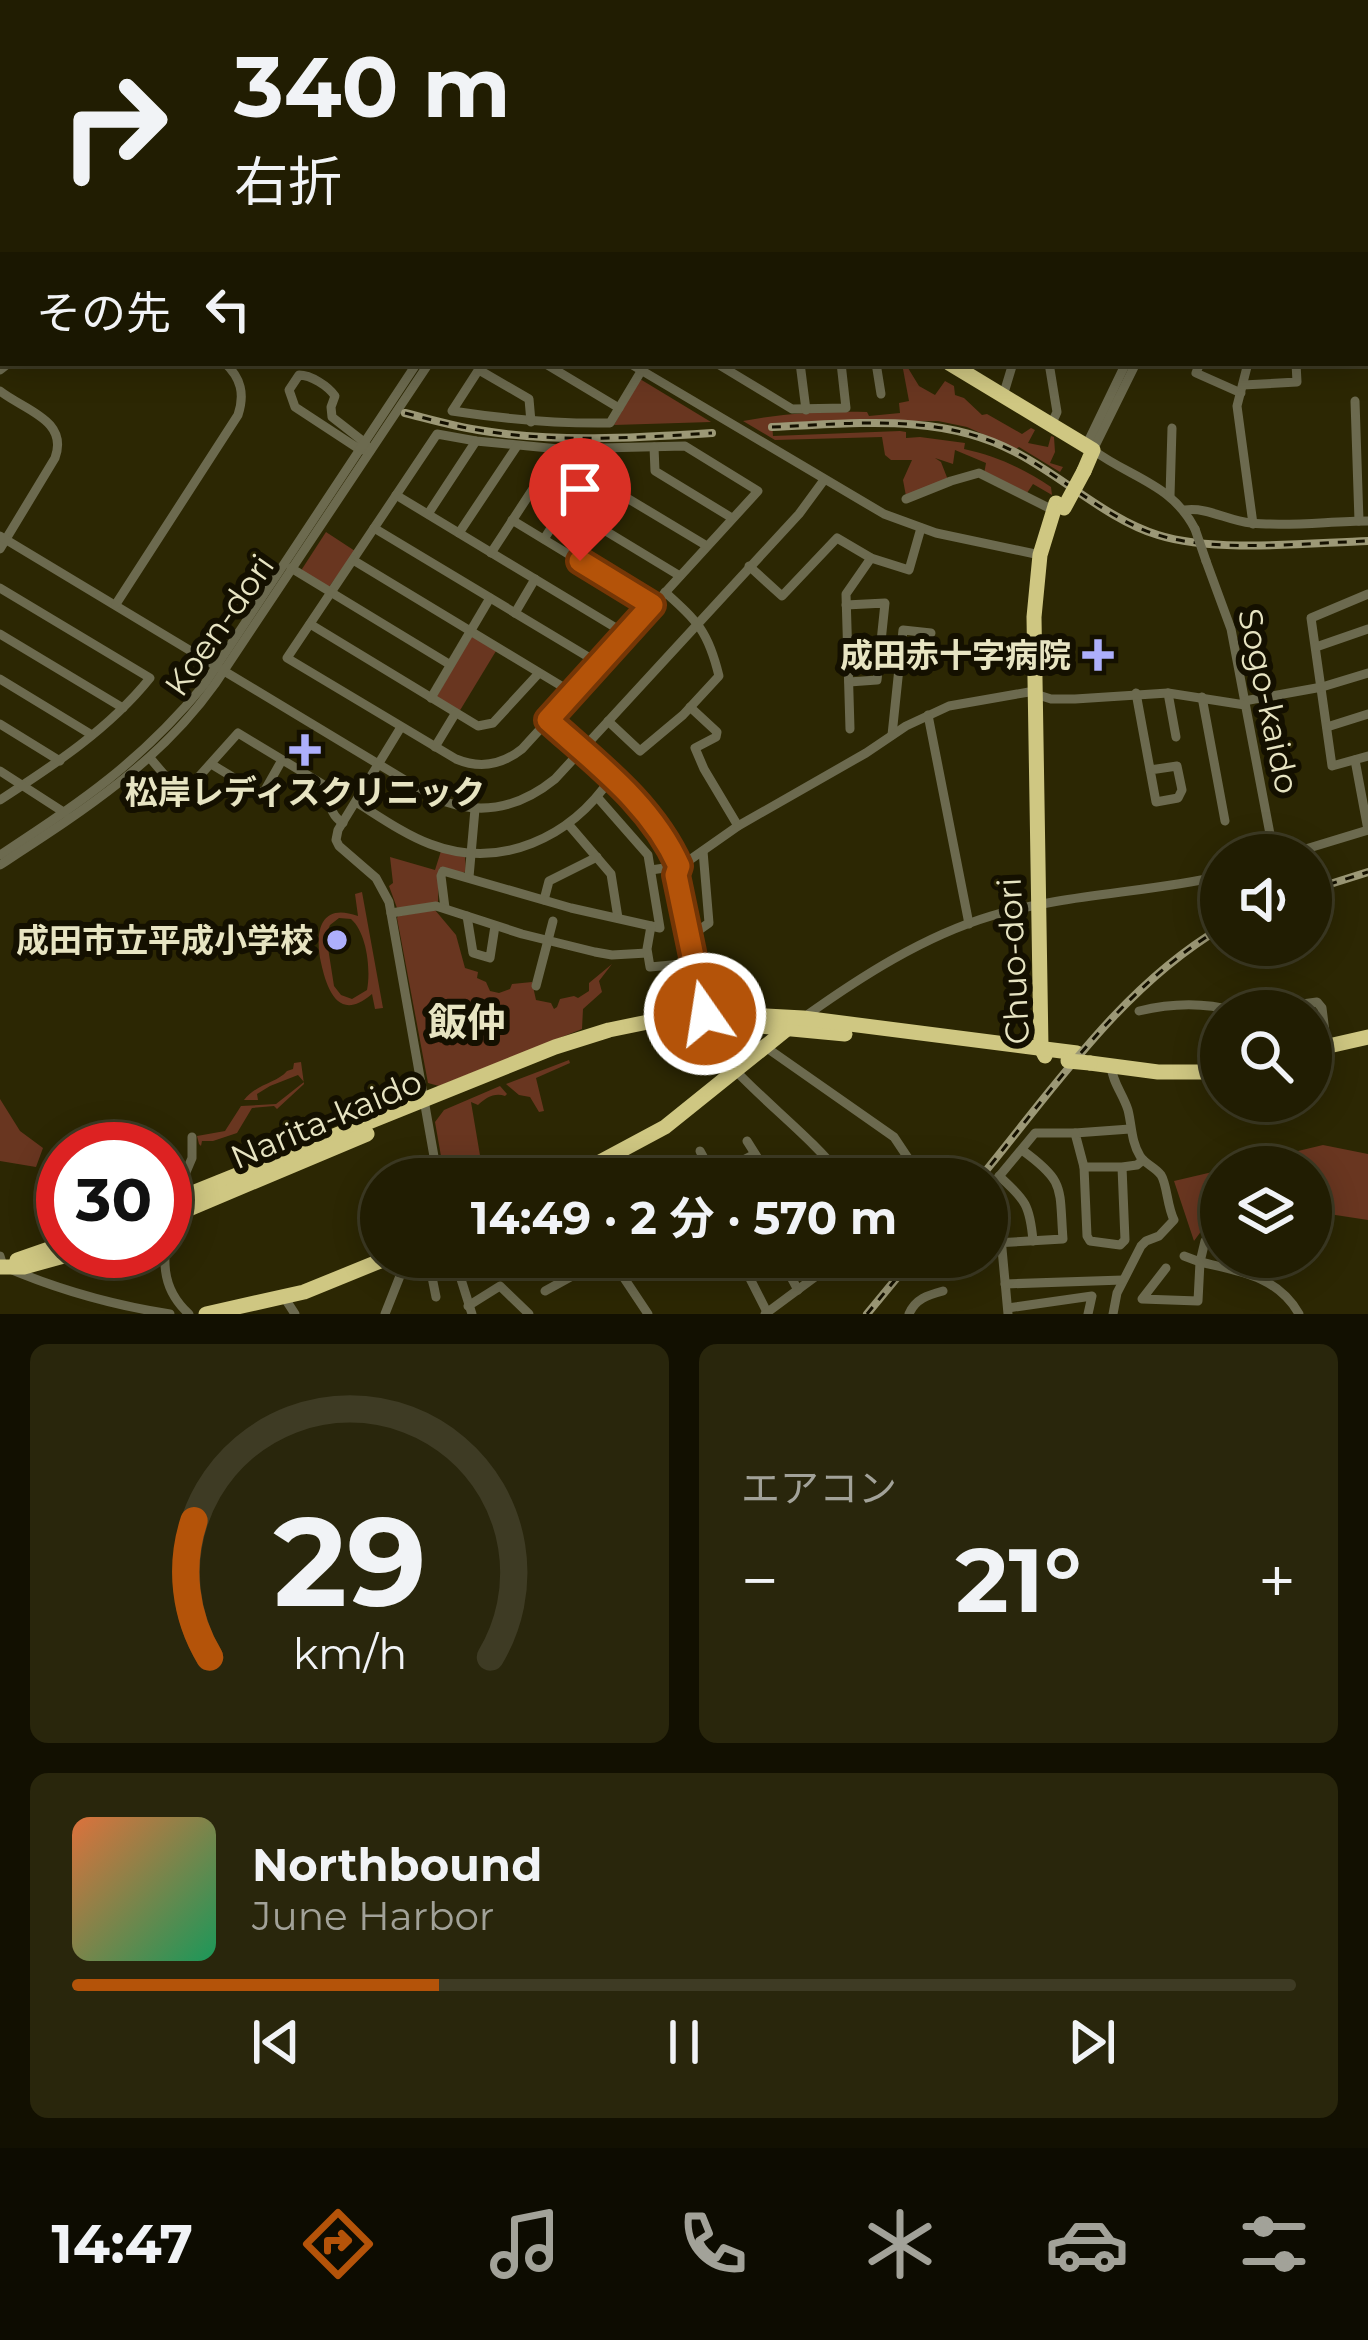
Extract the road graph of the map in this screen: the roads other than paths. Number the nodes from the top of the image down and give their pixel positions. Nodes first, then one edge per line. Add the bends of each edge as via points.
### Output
1 (228, 366) edge
2 (415, 366) edge
3 (427, 366) edge
4 (481, 366) edge
5 (800, 366) edge
6 (841, 366) edge
7 (876, 366) edge
8 (1012, 366) edge
9 (1049, 366) edge
10 (1125, 366) edge
11 (1134, 366) edge
12 (1199, 366) edge
13 (1247, 366) edge
14 (1296, 366) edge
15 (644, 367) edge
16 (564, 368) edge
17 (734, 368) edge
18 (969, 368) edge
19 (1242, 389) junction
20 (0, 392) edge
21 (880, 394) dead end
22 (1003, 396) junction
23 (1355, 401) dead end
24 (619, 408) junction
25 (806, 410) junction
26 (531, 422) junction
27 (1051, 425) junction
28 (1172, 428) dead end
29 (476, 441) junction
30 (517, 446) junction
31 (364, 447) junction
32 (654, 447) junction
33 (1089, 448) junction
34 (559, 449) junction
35 (602, 449) junction
36 (587, 474) junction
37 (824, 480) junction
38 (396, 495) junction
39 (1170, 496) junction
40 (906, 499) dead end
41 (566, 507) junction
42 (1058, 507) junction
43 (1185, 511) junction
44 (428, 514) junction
45 (732, 518) junction
46 (512, 520) junction
47 (1363, 521) edge
48 (1253, 524) junction
49 (374, 528) junction
50 (921, 528) junction
51 (459, 533) junction
52 (544, 539) junction
53 (2, 541) edge
54 (707, 546) junction
55 (491, 553) junction
56 (1040, 555) junction
57 (871, 557) junction
58 (353, 560) junction
59 (749, 566) junction
60 (291, 568) junction
61 (680, 576) junction
62 (535, 580) junction
63 (0, 588) edge
64 (332, 592) junction
65 (665, 592) junction
66 (1368, 594) edge
67 (490, 598) junction
68 (116, 604) junction
69 (652, 605) junction
70 (846, 605) junction
71 (515, 613) junction
72 (698, 622) junction
73 (310, 624) junction
74 (1368, 629) edge
75 (470, 631) junction
76 (931, 633) dead end
77 (0, 634) edge
78 (626, 634) junction
79 (1316, 647) junction
80 (449, 664) junction
81 (600, 664) junction
82 (219, 669) junction
83 (539, 673) junction
84 (1368, 673) edge
85 (0, 679) edge
86 (849, 682) junction
87 (1322, 687) junction
88 (1168, 692) junction
89 (573, 693) junction
90 (1136, 693) junction
91 (1040, 695) junction
92 (1202, 697) junction
93 (431, 698) junction
94 (1244, 703) junction
95 (690, 707) junction
96 (123, 708) junction
97 (455, 714) junction
98 (928, 715) junction
99 (1368, 715) edge
100 (548, 720) junction
101 (608, 721) junction
102 (0, 724) edge
103 (401, 727) junction
104 (1327, 727) junction
105 (850, 728) dead end
106 (92, 735) junction
107 (892, 735) junction
108 (1176, 737) dead end
109 (435, 747) junction
110 (581, 750) junction
111 (1368, 756) edge
112 (149, 758) junction
113 (282, 760) junction
114 (1355, 760) junction
115 (60, 761) junction
116 (211, 764) junction
117 (378, 764) junction
118 (1150, 770) junction
119 (0, 771) edge
120 (611, 778) junction
121 (23, 785) junction
122 (598, 798) junction
123 (0, 800) edge
124 (356, 802) junction
125 (475, 809) junction
126 (64, 813) junction
127 (1225, 821) dead end
128 (343, 823) junction
129 (569, 824) junction
130 (738, 826) junction
131 (1368, 830) edge
132 (1270, 834) edge
133 (1332, 841) edge
134 (704, 851) junction
135 (471, 854) junction
136 (0, 855) edge
137 (597, 857) junction
138 (0, 866) edge
139 (679, 866) junction
140 (651, 870) junction
141 (469, 877) junction
142 (1200, 879) edge
143 (544, 900) junction
144 (1043, 905) junction
145 (445, 908) junction
146 (391, 913) junction
147 (467, 916) junction
148 (618, 918) junction
149 (554, 920) dead end
150 (969, 923) junction
151 (495, 926) junction
152 (651, 926) junction
153 (688, 937) junction
154 (548, 940) junction
155 (647, 953) junction
156 (693, 963) junction
157 (536, 986) dead end
158 (1200, 1005) edge
159 (1139, 1011) dead end
160 (705, 1014) junction
161 (796, 1022) junction
162 (1368, 1037) edge
163 (764, 1046) junction
164 (1368, 1047) edge
165 (1332, 1049) edge
166 (1332, 1051) edge
167 (1046, 1052) junction
168 (1083, 1058) junction
169 (1111, 1066) junction
170 (1200, 1066) edge
171 (1200, 1069) edge
172 (735, 1070) junction
173 (426, 1104) junction
174 (1130, 1129) junction
175 (1075, 1132) junction
176 (747, 1141) dead end
177 (1022, 1150) junction
178 (700, 1151) dead end
179 (755, 1154) junction
180 (435, 1158) edge
181 (610, 1158) edge
182 (758, 1158) edge
183 (826, 1158) edge
184 (908, 1158) edge
185 (1143, 1160) junction
186 (1008, 1166) edge
187 (1084, 1167) junction
188 (1122, 1167) junction
189 (1008, 1184) edge
190 (192, 1200) edge
191 (1033, 1241) junction
192 (1008, 1243) edge
193 (36, 1252) edge
194 (1184, 1256) dead end
195 (1200, 1262) joint
196 (1, 1263) edge
197 (36, 1264) edge
198 (1166, 1268) dead end
199 (360, 1270) edge
200 (166, 1278) edge
201 (399, 1278) edge
202 (432, 1278) edge
203 (460, 1278) edge
204 (569, 1278) edge
205 (624, 1278) edge
206 (750, 1278) edge
207 (791, 1278) edge
208 (813, 1278) edge
209 (1004, 1278) edge
210 (1261, 1278) edge
211 (1123, 1280) junction
212 (1005, 1284) junction
213 (797, 1290) junction
214 (943, 1291) dead end
215 (545, 1292) dead end
216 (436, 1298) dead end
217 (282, 1303) edge
218 (470, 1310) edge
219 (1008, 1311) edge
220 (766, 1313) edge
221 (170, 1314) edge
222 (190, 1314) edge
223 (206, 1314) edge
224 (296, 1314) edge
225 (385, 1314) edge
226 (529, 1314) edge
227 (648, 1314) edge
228 (909, 1314) edge
229 (1088, 1314) edge
230 (1113, 1314) edge
231 (1299, 1314) edge

1 - 68 street via 241,389 238,416
2 - 31 street, Koen-dori
3 - 31 street, Koen-dori
4 - 26 street via 529,400
4 - 26 street via 452,411
5 - 25 street
6 - 25 street via 847,407
7 - 21 street
8 - 22 street
9 - 27 street via 1057,412
10 - 33 street, Chuo-dori
11 - 33 street, Chuo-dori
12 - 19 street via 1196,373
13 - 19 street
14 - 19 street via 1298,382
15 - 24 street
15 - 37 street
16 - 24 street
17 - 25 street via 792,409
18 - 22 highway
19 - 48 street via 1237,406
20 - 53 street via 50,423 59,446
22 - 27 highway
23 - 47 street
24 - 26 street via 610,423
27 - 33 highway
28 - 39 street
29 - 30 street
29 - 38 street via 437,434
29 - 44 street
30 - 34 street
30 - 51 street
31 - 31 street via 295,407 289,391 299,375 330,389 332,417
31 - 60 street, Koen-dori
31 - 82 street, Koen-dori
32 - 35 street
32 - 45 street via 655,471
32 - 45 street via 685,446 758,491
33 - 39 street
33 - 42 highway, Chuo-dori
34 - 35 street
34 - 46 street
35 - 36 street
36 - 41 street
36 - 54 street
37 - 50 street
37 - 59 street
38 - 44 street
38 - 49 street
39 - 43 street
40 - 42 street via 979,473
41 - 52 street
41 - 61 street
42 - 56 highway, Chuo-dori
42 - 91 highway, Chuo-dori
43 - 48 street
43 - 94 street, Sogo-kaido, bridge via 1231,629
44 - 51 street
45 - 54 street
46 - 52 street
46 - 55 street
47 - 48 street
49 - 58 street
49 - 67 street
50 - 56 street
50 - 57 street via 909,570
51 - 55 street
52 - 69 street
53 - 68 street
54 - 61 street
55 - 62 street
56 - 91 highway, Chuo-dori
57 - 59 street via 837,538 782,596
57 - 70 street
58 - 64 street
58 - 75 street
59 - 72 street
60 - 64 street
60 - 82 street, Koen-dori
61 - 65 street
62 - 71 street
62 - 78 street
63 - 96 street via 150,678
64 - 73 street
64 - 80 street
65 - 69 street
65 - 72 street
66 - 79 street via 1311,617
67 - 71 street
67 - 75 street
68 - 82 street
69 - 78 street
70 - 86 street
70 - 86 street via 885,603 877,680
71 - 81 street
72 - 95 street via 718,676
72 - 101 street
73 - 93 street
73 - 103 street via 287,658
74 - 79 street
75 - 80 street
75 - 83 street
76 - 107 street via 903,630
77 - 96 street
78 - 81 street
79 - 87 street
80 - 93 street
81 - 89 street
82 - 112 street, Koen-dori
82 - 117 street
82 - 126 street, Koen-dori via 143,752
83 - 89 street
83 - 97 street via 490,725
84 - 87 street
85 - 106 street
86 - 105 street
87 - 94 street
87 - 104 street
88 - 90 street
88 - 92 street
88 - 108 street
89 - 100 street
90 - 91 street
90 - 118 street
91 - 98 street
91 - 144 highway, Chuo-dori
92 - 94 street
92 - 127 street
93 - 97 street
94 - 132 street, Sogo-kaido
95 - 101 street via 640,751
95 - 130 street via 717,731 695,748
96 - 106 street
97 - 109 street
98 - 107 street
98 - 150 street
99 - 104 street
100 - 109 street via 515,755 490,764 465,763
100 - 110 street
101 - 110 street
102 - 115 street
103 - 109 street
103 - 117 street
104 - 114 street via 1332,766
106 - 115 street
107 - 130 street
110 - 120 street
110 - 125 street via 526,799
111 - 114 street
112 - 116 street via 180,789
112 - 138 street, Koen-dori
113 - 116 street via 238,733
113 - 116 street via 259,793
113 - 128 street via 326,786
114 - 131 street
115 - 121 street
117 - 124 street
117 - 125 street via 448,804
118 - 118 street via 1156,802 1178,798 1178,766
119 - 121 street
120 - 122 street
120 - 139 street via 658,826
121 - 123 street
121 - 126 street
122 - 129 street
122 - 140 street via 648,855
124 - 128 street
124 - 135 street via 425,842
125 - 135 street
126 - 136 street, Koen-dori
128 - 146 street via 337,843 381,885
129 - 135 street via 521,848
129 - 137 street
130 - 134 street
131 - 133 street
134 - 139 street
134 - 153 street via 709,923
135 - 141 street
137 - 143 street via 549,881
137 - 148 street via 611,874
139 - 140 street
139 - 153 street
140 - 152 street via 660,928
141 - 143 street
141 - 145 street via 443,871
142 - 144 street
143 - 148 street
144 - 150 street
144 - 167 highway, Chuo-dori
145 - 146 street
145 - 147 street
146 - 173 street
147 - 151 street
147 - 151 street via 473,953 490,958
148 - 152 street
149 - 154 street
150 - 161 street
151 - 154 street
152 - 155 street
153 - 156 street
154 - 155 street via 612,955
154 - 157 street
155 - 156 street via 650,967
156 - 160 street
158 - 159 street
160 - 161 highway, Narita-kaido
160 - 173 highway, Narita-kaido via 555,1047
161 - 163 highway
161 - 167 highway, Narita-kaido
161 - 173 highway, Narita-kaido via 678,1027 610,1040
162 - 165 highway
163 - 172 highway
163 - 184 street via 894,1137
164 - 166 highway
167 - 168 highway, Narita-kaido
168 - 169 highway, Narita-kaido
168 - 170 highway, Narita-kaido
169 - 171 highway, Narita-kaido
169 - 174 street
172 - 181 highway
172 - 183 street
173 - 180 street
173 - 190 highway, Narita-kaido
174 - 175 street
174 - 185 street
175 - 177 street via 1035,1133
175 - 187 street
176 - 179 street
177 - 186 street
177 - 191 street via 1059,1190 1063,1239
178 - 179 street via 712,1173
179 - 182 street
185 - 188 street
185 - 211 street via 1164,1180 1174,1220 1141,1246
187 - 188 street
187 - 188 street via 1087,1236 1120,1244
189 - 191 street via 1030,1210
191 - 192 street
193 - 196 highway
194 - 195 street
195 - 198 street via 1198,1301 1142,1299
196 - 197 highway
196 - 221 street via 39,1282
199 - 217 highway
200 - 222 street
201 - 225 street
202 - 216 street
203 - 218 street
204 - 215 street
205 - 227 street
206 - 220 street
207 - 213 street
208 - 213 street
209 - 212 street
210 - 231 street
211 - 212 street
211 - 230 street
212 - 219 street
213 - 220 street
214 - 228 street
217 - 223 highway
217 - 224 street
218 - 226 street via 500,1286
219 - 229 street via 1092,1297

